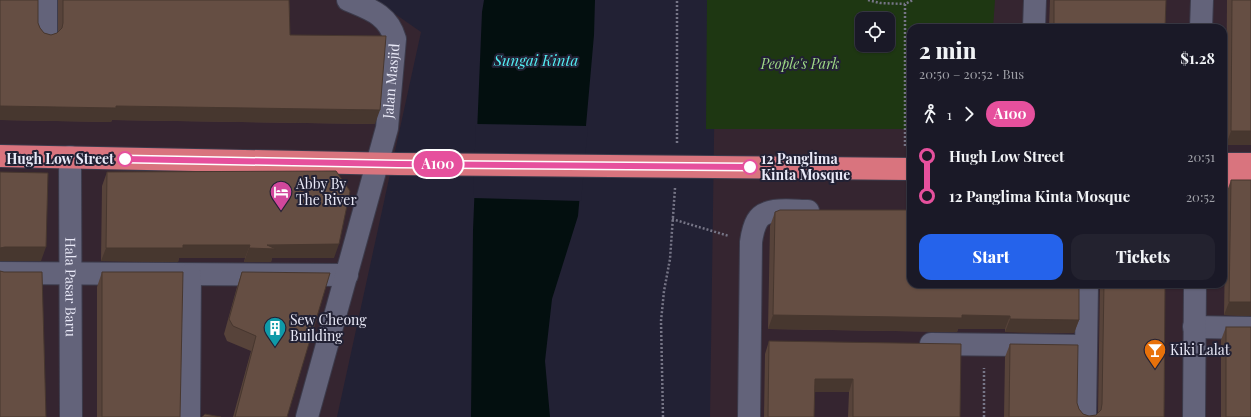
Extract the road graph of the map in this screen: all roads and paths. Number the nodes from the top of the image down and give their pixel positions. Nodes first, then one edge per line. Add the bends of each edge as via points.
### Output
1 (46, 0) edge
2 (348, 0) edge
3 (677, 0) edge
4 (868, 0) edge
5 (913, 0) edge
6 (1035, 0) edge
7 (1202, 0) edge
8 (905, 4) junction
9 (1034, 24) edge
10 (1201, 24) edge
11 (46, 36) edge
12 (907, 114) edge
13 (0, 156) edge
14 (70, 157) junction
15 (388, 163) junction
16 (1227, 164) edge
17 (1251, 164) edge
18 (674, 166) junction
19 (907, 169) edge
20 (1227, 181) edge
21 (1251, 181) edge
22 (826, 211) edge
23 (672, 219) junction
24 (751, 242) junction
25 (0, 273) edge
26 (70, 274) junction
27 (190, 275) junction
28 (347, 275) junction
29 (1087, 288) edge
30 (1195, 288) edge
31 (1194, 327) junction
32 (1251, 328) edge
33 (914, 343) edge
34 (984, 344) junction
35 (1086, 346) junction
36 (71, 417) edge
37 (189, 417) edge
38 (307, 417) edge
39 (662, 417) edge
40 (750, 417) edge
41 (984, 417) edge
42 (1085, 417) edge
43 (1194, 417) edge

1 - 11 street
2 - 15 street, Jalan Masjid via 375,12 386,21 395,39 387,128
3 - 18 path
4 - 8 path
5 - 8 path
6 - 9 street
7 - 10 street
8 - 12 path
13 - 14 highway
14 - 15 highway
14 - 26 street, Hala Pasar Baru
15 - 18 highway
15 - 28 street, Jalan Masjid
16 - 17 highway
18 - 19 highway
18 - 23 path
20 - 21 highway
22 - 24 street via 772,210 764,213 757,219
23 - 24 path
23 - 39 path via 670,259 661,321
24 - 40 street via 758,341
25 - 26 street
26 - 27 street
26 - 36 street, Hala Pasar Baru
27 - 28 street
27 - 37 street
28 - 38 street, Jalan Masjid
29 - 35 street
30 - 31 street
31 - 32 street
31 - 43 street
33 - 34 street
34 - 35 street
34 - 41 path
35 - 42 street

